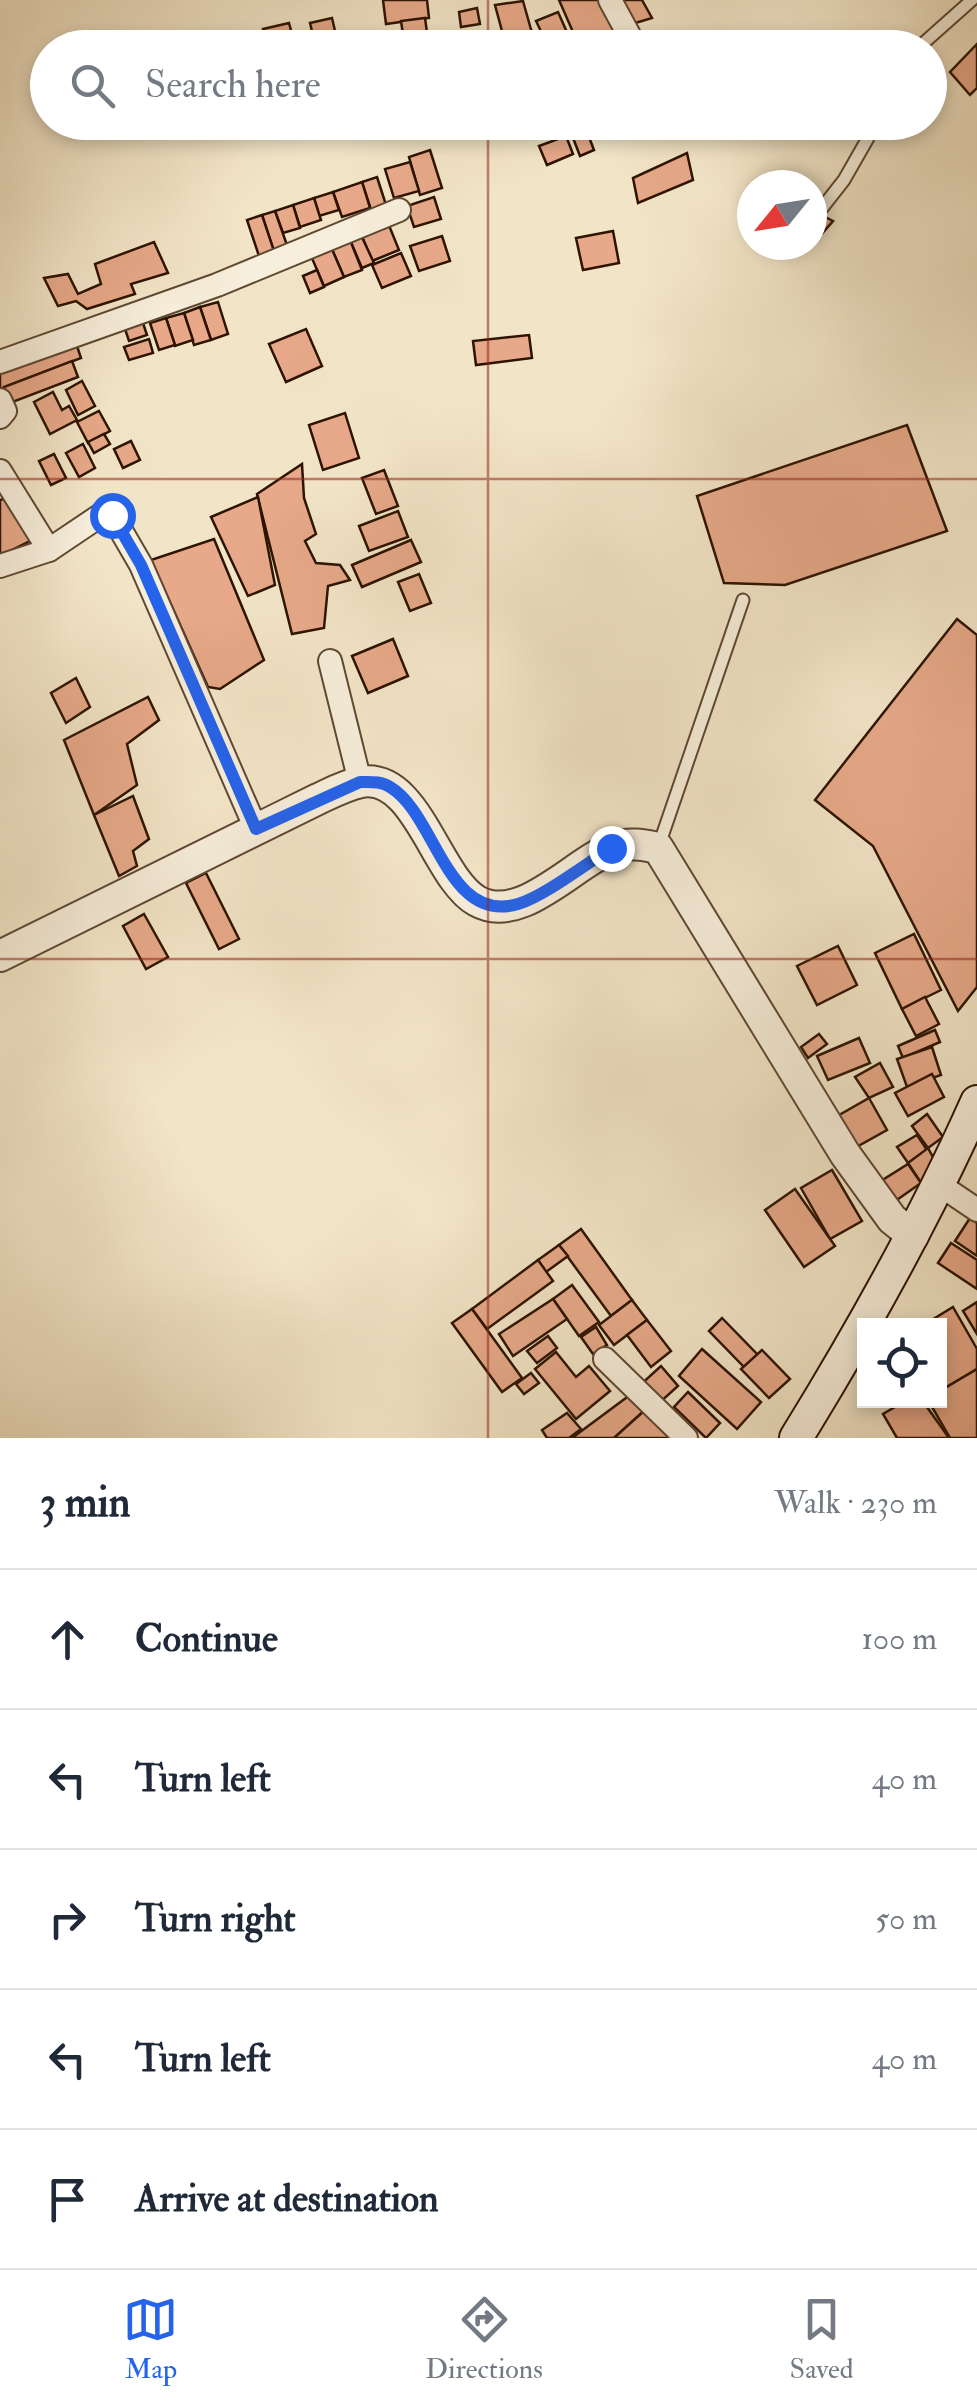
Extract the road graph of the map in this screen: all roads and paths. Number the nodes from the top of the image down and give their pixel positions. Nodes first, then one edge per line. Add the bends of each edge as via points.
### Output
1 (610, 0) edge
2 (972, 0) edge
3 (626, 30) edge
4 (938, 30) edge
5 (867, 140) edge
6 (827, 202) edge
7 (400, 210) dead end
8 (0, 362) edge
9 (0, 400) edge
10 (0, 416) edge
11 (0, 471) edge
12 (50, 550) junction
13 (0, 566) edge
14 (743, 600) dead end
15 (330, 661) dead end
16 (360, 782) junction
17 (256, 829) junction
18 (658, 848) junction
19 (0, 956) edge
20 (977, 1102) edge
21 (940, 1185) junction
22 (977, 1210) edge
23 (912, 1236) junction
24 (605, 1359) dead end
25 (686, 1438) edge
26 (796, 1438) edge

1 - 3 street
2 - 4 lane
5 - 6 lane
7 - 8 street
9 - 10 street
11 - 12 street
12 - 13 street
12 - 17 street via 105,512 116,519
14 - 18 lane
15 - 16 street
16 - 17 street
16 - 18 street via 393,788 454,878 476,901 498,908 521,903 611,848
17 - 19 street
18 - 23 street via 845,1154
20 - 21 main road
21 - 22 street
21 - 23 main road
23 - 26 main road
24 - 25 street

